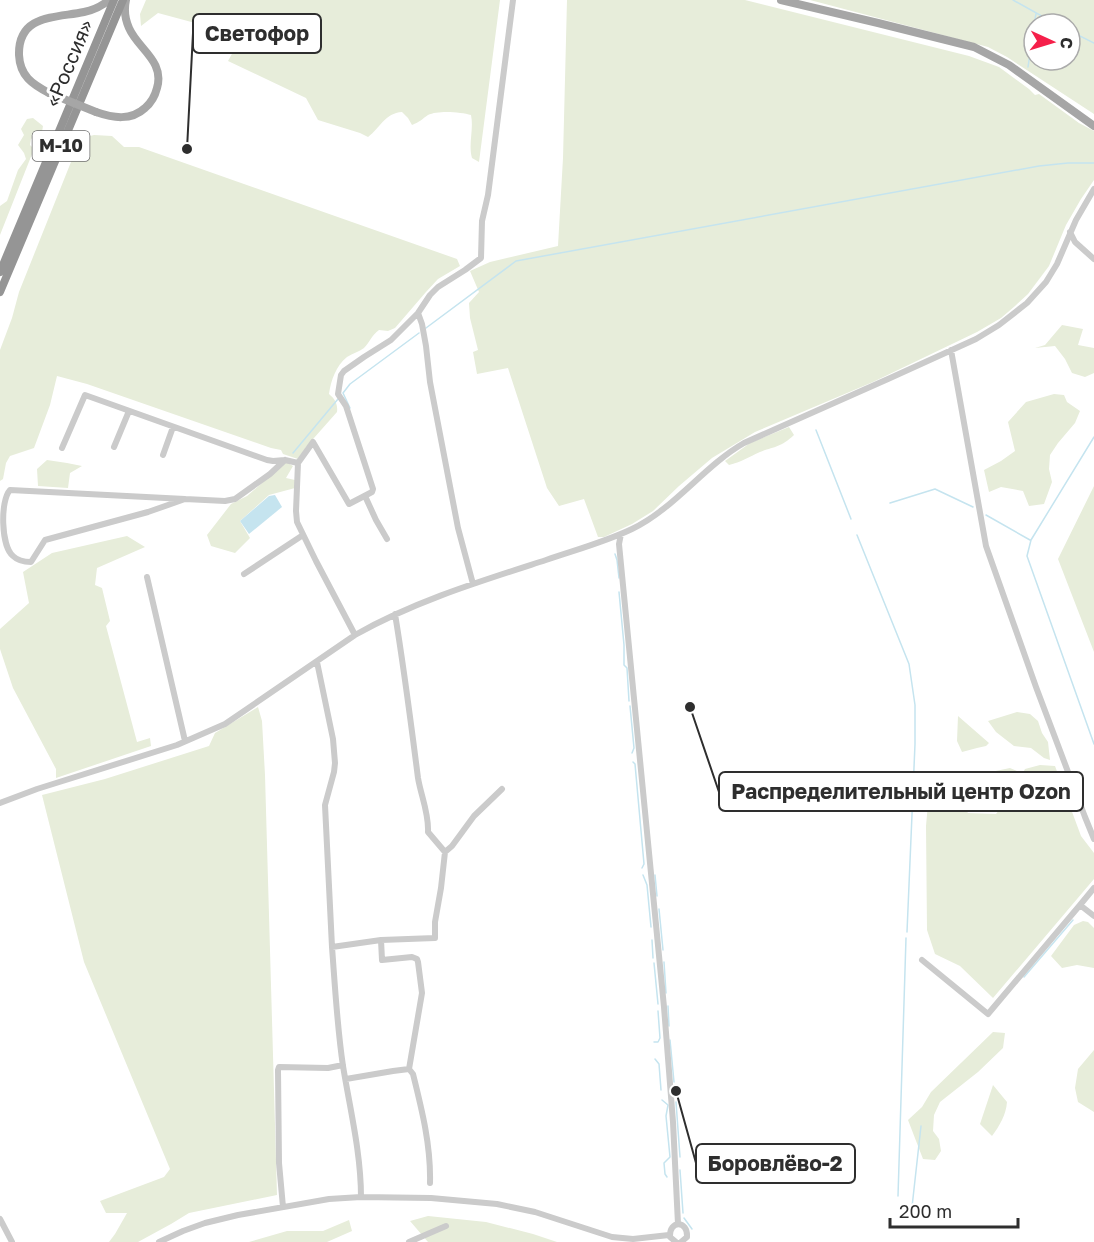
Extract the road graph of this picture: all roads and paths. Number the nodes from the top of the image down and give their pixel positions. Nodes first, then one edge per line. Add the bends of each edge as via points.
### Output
1 (111, 0) edge
2 (124, 0) edge
3 (513, 0) edge
4 (781, 0) edge
5 (1094, 126) edge
6 (1094, 189) edge
7 (1070, 232) junction
8 (1094, 259) edge
9 (0, 272) edge
10 (0, 292) edge
11 (418, 313) junction
12 (951, 350) junction
13 (129, 411) junction
14 (173, 427) junction
15 (114, 447) dead end
16 (62, 448) dead end
17 (163, 455) dead end
18 (285, 460) junction
19 (298, 463) junction
20 (365, 496) junction
21 (185, 499) junction
22 (621, 534) junction
23 (303, 535) junction
24 (387, 539) dead end
25 (244, 574) dead end
26 (147, 578) dead end
27 (473, 584) junction
28 (395, 614) junction
29 (355, 635) junction
30 (317, 662) junction
31 (184, 741) junction
32 (502, 789) dead end
33 (0, 803) edge
34 (1094, 839) edge
35 (445, 852) junction
36 (1094, 888) edge
37 (1080, 905) junction
38 (1094, 916) edge
39 (381, 940) junction
40 (332, 947) junction
41 (922, 960) dead end
42 (343, 1065) junction
43 (409, 1070) junction
44 (346, 1079) junction
45 (430, 1183) dead end
46 (361, 1197) junction
47 (283, 1206) junction
48 (0, 1219) edge
49 (678, 1224) junction
50 (446, 1226) dead end
51 (687, 1234) junction
52 (669, 1235) junction
53 (696, 1236) dead end
54 (12, 1242) edge
55 (159, 1242) edge
56 (409, 1242) edge
57 (676, 1242) edge
58 (681, 1242) edge

1 - 2 main road, bridge via 86,12 41,19 31,26 21,39 21,67 30,82 49,93 96,112 127,117 149,104 158,78 155,63 127,24
1 - 9 highway, «Россия» / М-10
2 - 10 highway, «Россия» / М-10
3 - 11 street via 482,221 481,258 438,287
4 - 5 main road via 974,47 1009,65
6 - 7 street
7 - 8 street
7 - 12 street via 1050,275 1026,303 999,326
11 - 20 street via 391,340 341,375 338,394 346,406 373,489
11 - 27 street via 458,528
12 - 22 street via 744,443 651,518
12 - 34 street via 986,546
13 - 14 street
13 - 15 street
13 - 16 street via 85,395
14 - 17 street
14 - 18 street via 267,460
18 - 19 street
18 - 21 street via 234,499
19 - 20 street via 313,442 349,504
19 - 23 street via 296,511
20 - 24 street
21 - 21 street via 45,540 33,561 12,556 4,530 4,498 13,489
22 - 27 street
22 - 49 street via 665,1016
23 - 25 street
23 - 29 street
26 - 31 street
27 - 28 street
28 - 29 street
28 - 35 street via 428,832
29 - 30 street
30 - 31 street via 225,724
30 - 40 street via 335,763 325,805
31 - 33 street
32 - 35 street
35 - 39 street via 435,938
36 - 37 street
37 - 38 street
37 - 41 street via 986,1016
39 - 40 street
39 - 43 street via 382,960 412,957 418,962 422,993
40 - 42 street
42 - 44 street
42 - 47 street via 279,1067
43 - 44 street
43 - 45 street via 424,1116
44 - 46 street
46 - 47 street
46 - 52 street via 497,1204 612,1237
47 - 55 street via 205,1223
48 - 54 street
49 - 51 street via 686,1228
49 - 52 street
50 - 56 street
51 - 53 street
51 - 58 street
52 - 57 street

